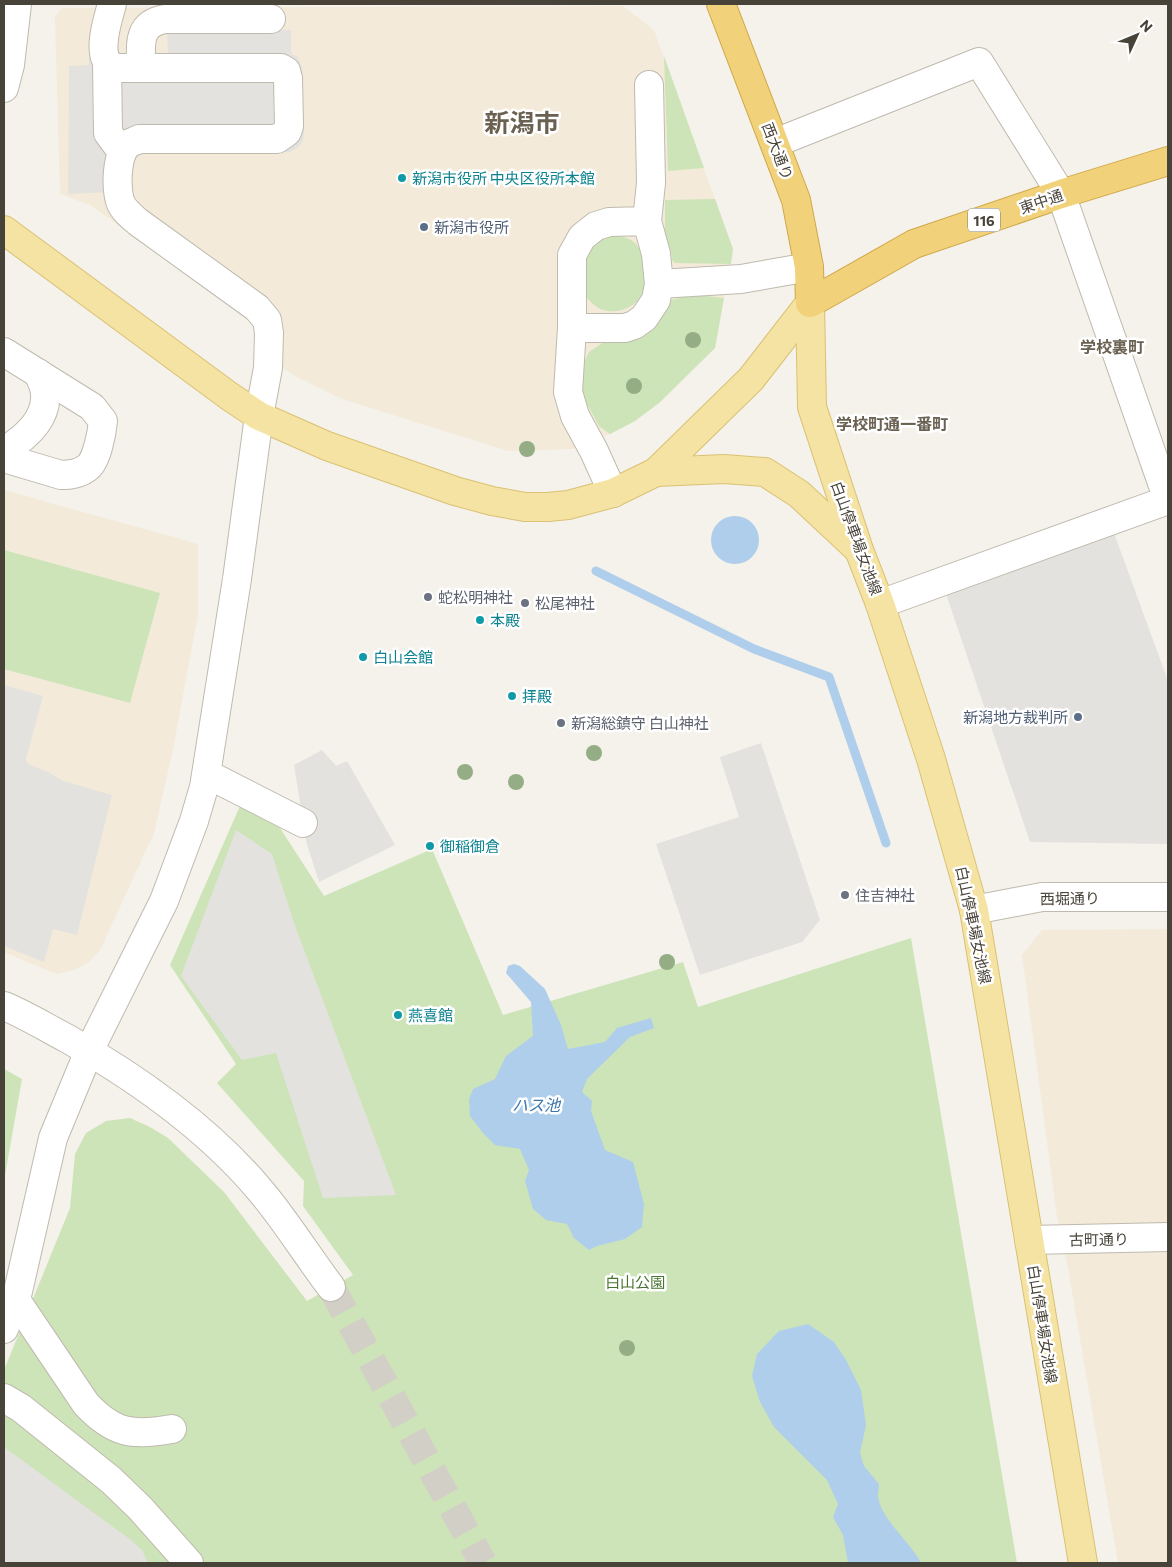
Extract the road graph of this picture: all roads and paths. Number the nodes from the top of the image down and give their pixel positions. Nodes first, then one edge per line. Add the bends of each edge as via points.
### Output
1 (16, 4) edge
2 (112, 4) edge
3 (721, 4) edge
4 (272, 19) dead end
5 (107, 63) junction
6 (141, 67) junction
7 (649, 85) dead end
8 (4, 88) edge
9 (775, 143) junction
10 (122, 152) junction
11 (1168, 160) edge
12 (1061, 194) junction
13 (647, 220) junction
14 (4, 230) edge
15 (808, 267) junction
16 (660, 284) junction
17 (810, 303) junction
18 (572, 328) junction
19 (4, 352) edge
20 (38, 373) junction
21 (259, 416) junction
22 (4, 451) edge
23 (4, 458) edge
24 (656, 472) junction
25 (613, 493) junction
26 (1168, 500) edge
27 (859, 550) junction
28 (880, 604) junction
29 (207, 774) junction
30 (304, 823) dead end
31 (1168, 897) edge
32 (974, 910) junction
33 (4, 1006) edge
34 (89, 1051) junction
35 (1168, 1237) edge
36 (1029, 1240) junction
37 (330, 1287) tunnel mouth
38 (16, 1300) junction
39 (4, 1329) edge
40 (4, 1398) edge
41 (172, 1429) dead end
42 (188, 1563) edge
43 (1083, 1563) edge

1 - 8 street via 10,65
2 - 5 street via 104,41
3 - 9 highway, 西大通り
4 - 6 street via 154,21 142,36
5 - 6 street via 116,68
5 - 10 street via 108,133
6 - 10 street via 281,68 288,78 289,126 287,132 277,139 139,139
7 - 13 street via 651,183
9 - 12 street via 979,62
9 - 15 highway, 西大通り via 796,200
10 - 21 street via 119,192 120,202 126,211 257,308 267,320 268,368
11 - 12 highway, 東中通 / 116
12 - 17 highway, 東中通 / 116 via 913,244
12 - 26 street
13 - 16 street
13 - 18 street via 609,222 596,226 582,237 572,255
14 - 21 main road
15 - 16 street via 741,279
15 - 17 highway, 西大通り
16 - 18 street via 650,310 634,325 625,328
17 - 24 main road via 751,379
17 - 27 main road, 白山停車場女池線 via 812,407
18 - 25 street via 568,392 575,416
19 - 20 street
20 - 22 street via 45,389 40,418 23,438
20 - 23 street via 92,407 103,420 102,436 90,466 70,475
21 - 25 main road via 327,446 492,501 548,507
21 - 29 street
24 - 25 main road
24 - 27 main road via 724,469 765,472 799,494
26 - 28 street
27 - 28 main road, 白山停車場女池線
28 - 32 main road, 白山停車場女池線 via 931,759
29 - 30 street
29 - 34 street via 194,821 164,901
31 - 32 street, 西堀通り via 1042,897
32 - 36 main road, 白山停車場女池線
33 - 34 street
34 - 37 street via 159,1097 218,1146 264,1194
34 - 38 street via 53,1138
35 - 36 street, 古町通り
36 - 43 main road, 白山停車場女池線
38 - 39 street
38 - 41 street via 86,1404 99,1418 130,1432
40 - 42 street via 111,1480

